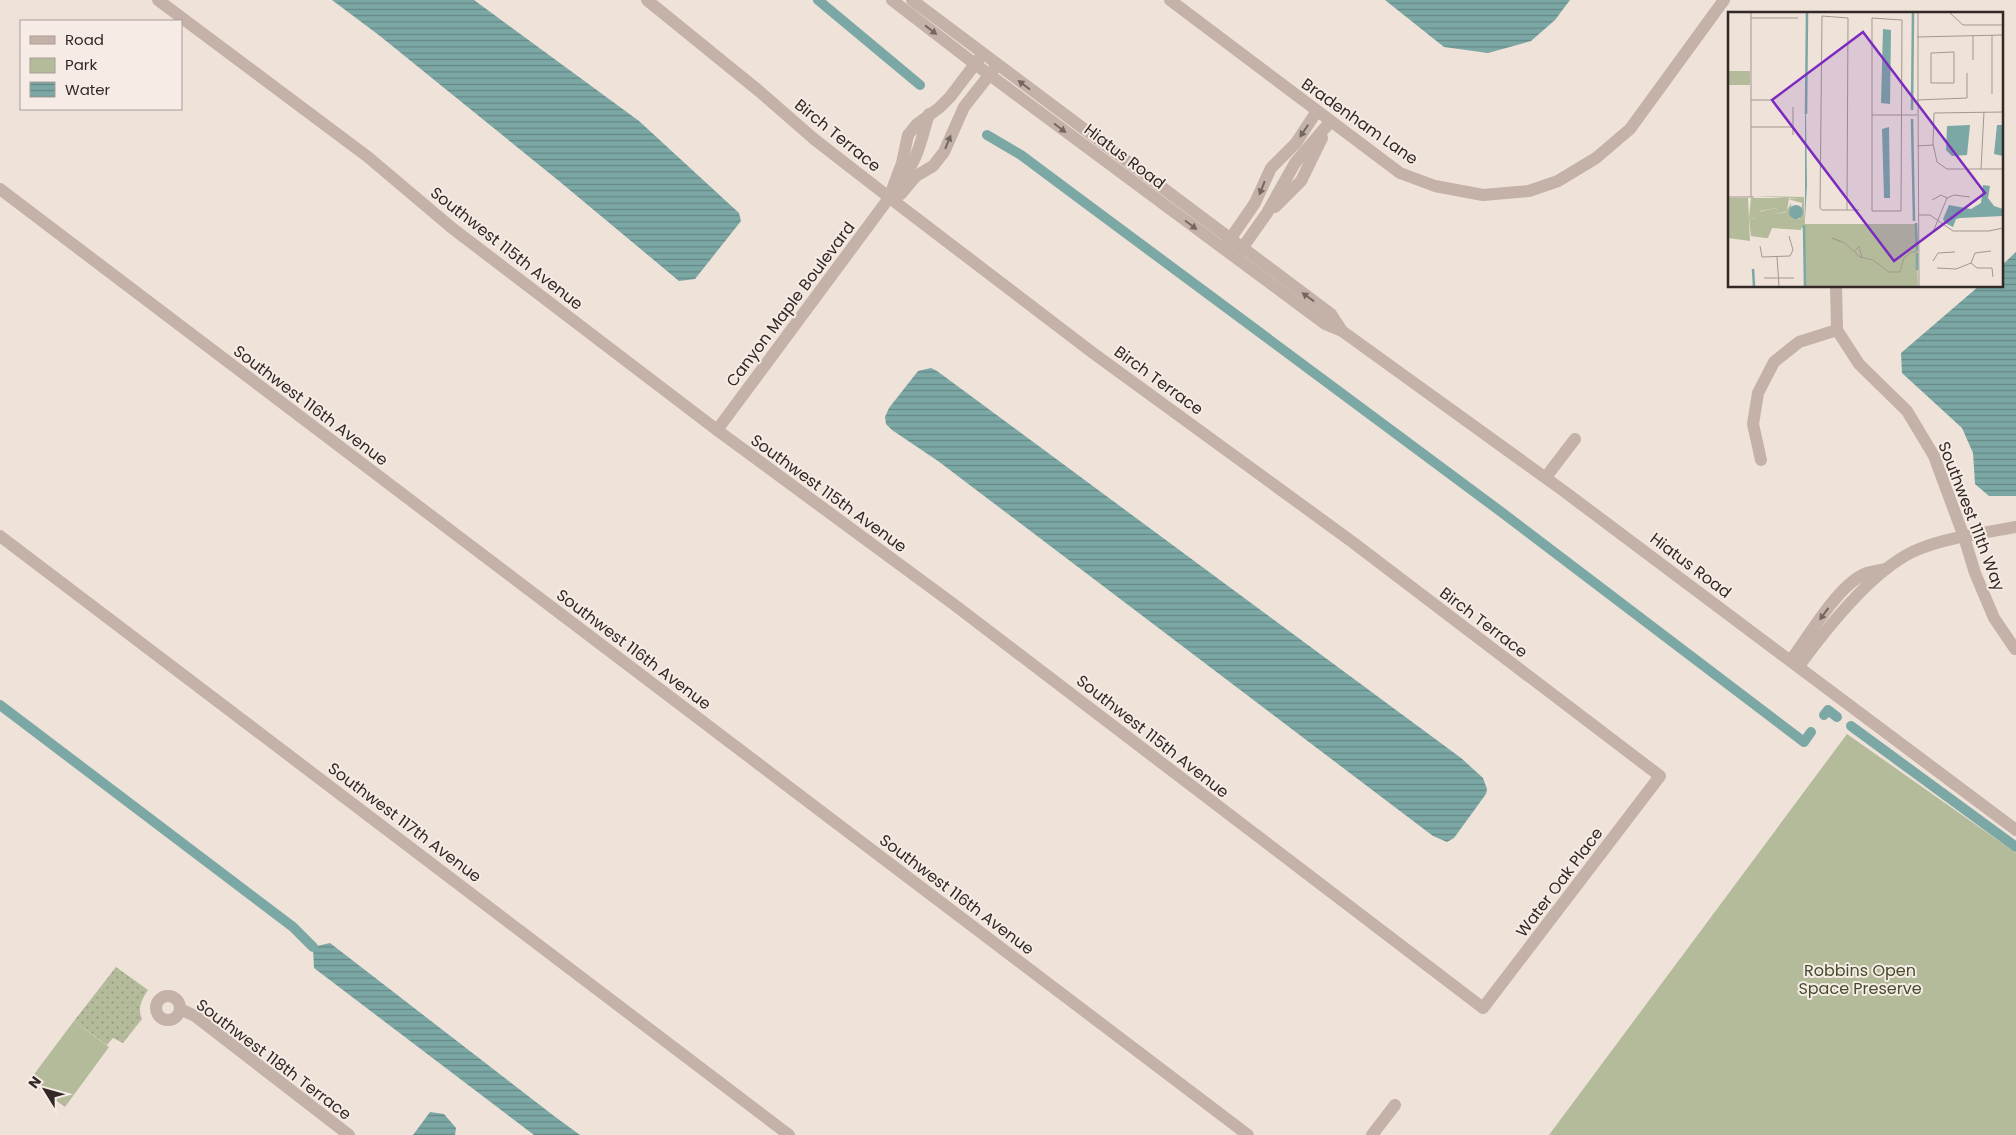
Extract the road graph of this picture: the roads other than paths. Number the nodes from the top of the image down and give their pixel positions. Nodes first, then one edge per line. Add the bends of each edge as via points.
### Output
1 (158, 0) edge
2 (647, 0) edge
3 (892, 0) edge
4 (912, 0) edge
5 (1170, 0) edge
6 (1724, 0) edge
7 (983, 53) junction
8 (974, 64) junction
9 (993, 70) junction
10 (1317, 111) junction
11 (929, 114) junction
12 (1330, 122) junction
13 (916, 158) junction
14 (1281, 158) junction
15 (934, 166) junction
16 (1293, 166) junction
17 (1305, 173) junction
18 (894, 185) junction
19 (0, 189) edge
20 (889, 198) junction
21 (1267, 213) junction
22 (1226, 244) junction
23 (1239, 254) junction
24 (1836, 288) edge
25 (1837, 330) junction
26 (717, 430) junction
27 (1575, 439) dead end
28 (1761, 460) dead end
29 (1546, 478) junction
30 (2016, 528) edge
31 (0, 536) edge
32 (1964, 537) junction
33 (1886, 569) junction
34 (2015, 649) edge
35 (1795, 663) junction
36 (1660, 776) joint
37 (2016, 830) edge
38 (1483, 1008) joint
39 (180, 1010) dead end
40 (1395, 1105) dead end
41 (340, 1132) edge
42 (790, 1135) edge
43 (1248, 1135) edge
44 (1372, 1135) edge

1 - 26 street, Southwest 115th Avenue via 368,157 452,228
2 - 20 street, Birch Terrace
3 -> 8 street, Hiatus Road
4 - 7 street, Hiatus Road
5 - 10 street, Bradenham Lane
6 - 12 street, Bradenham Lane via 1630,129 1596,158 1558,181 1529,191 1482,195 1435,186 1400,173
7 - 8 street, Canyon Maple Boulevard
7 - 9 street, Hiatus Road
8 - 9 street, Hiatus Road
8 - 11 street, Canyon Maple Boulevard via 950,97
15 -> 9 street, Canyon Maple Boulevard via 944,152 964,107
9 - 22 street, Hiatus Road
10 - 12 street, Bradenham Lane
10 -> 14 street
11 - 13 street, Canyon Maple Boulevard
11 - 18 street, Canyon Maple Boulevard via 908,135
12 - 16 street
12 - 17 street
13 - 15 street
13 - 18 street, Canyon Maple Boulevard via 909,172
14 - 16 street
14 -> 22 street via 1271,168 1255,203
15 - 20 street, Canyon Maple Boulevard via 916,176 901,194
16 - 17 street
16 - 21 street
17 - 21 street via 1287,196
18 - 20 street, Canyon Maple Boulevard
19 - 43 street, Southwest 116th Avenue
20 - 26 street, Canyon Maple Boulevard
20 - 36 street, Birch Terrace via 1093,353 1351,541
21 - 23 street
22 - 23 street, Hiatus Road
23 - 29 street, Hiatus Road via 1325,324 1342,331
24 - 25 street
25 - 28 street via 1799,342 1774,362 1758,393 1753,424
25 - 32 street, Southwest 111th Way via 1859,364 1907,412 1916,426 1934,456
26 - 38 street, Southwest 115th Avenue via 959,609
27 - 29 street
29 - 35 street, Hiatus Road
30 - 32 street
31 - 42 street, Southwest 117th Avenue
32 - 33 street via 1918,549
32 - 34 street, Southwest 111th Way via 1994,618
33 - 35 street
33 -> 35 street via 1866,573 1849,584 1830,606
35 - 37 street, Hiatus Road
36 - 38 street, Water Oak Place
39 - 41 street, Southwest 118th Terrace via 195,1016
40 - 44 street

